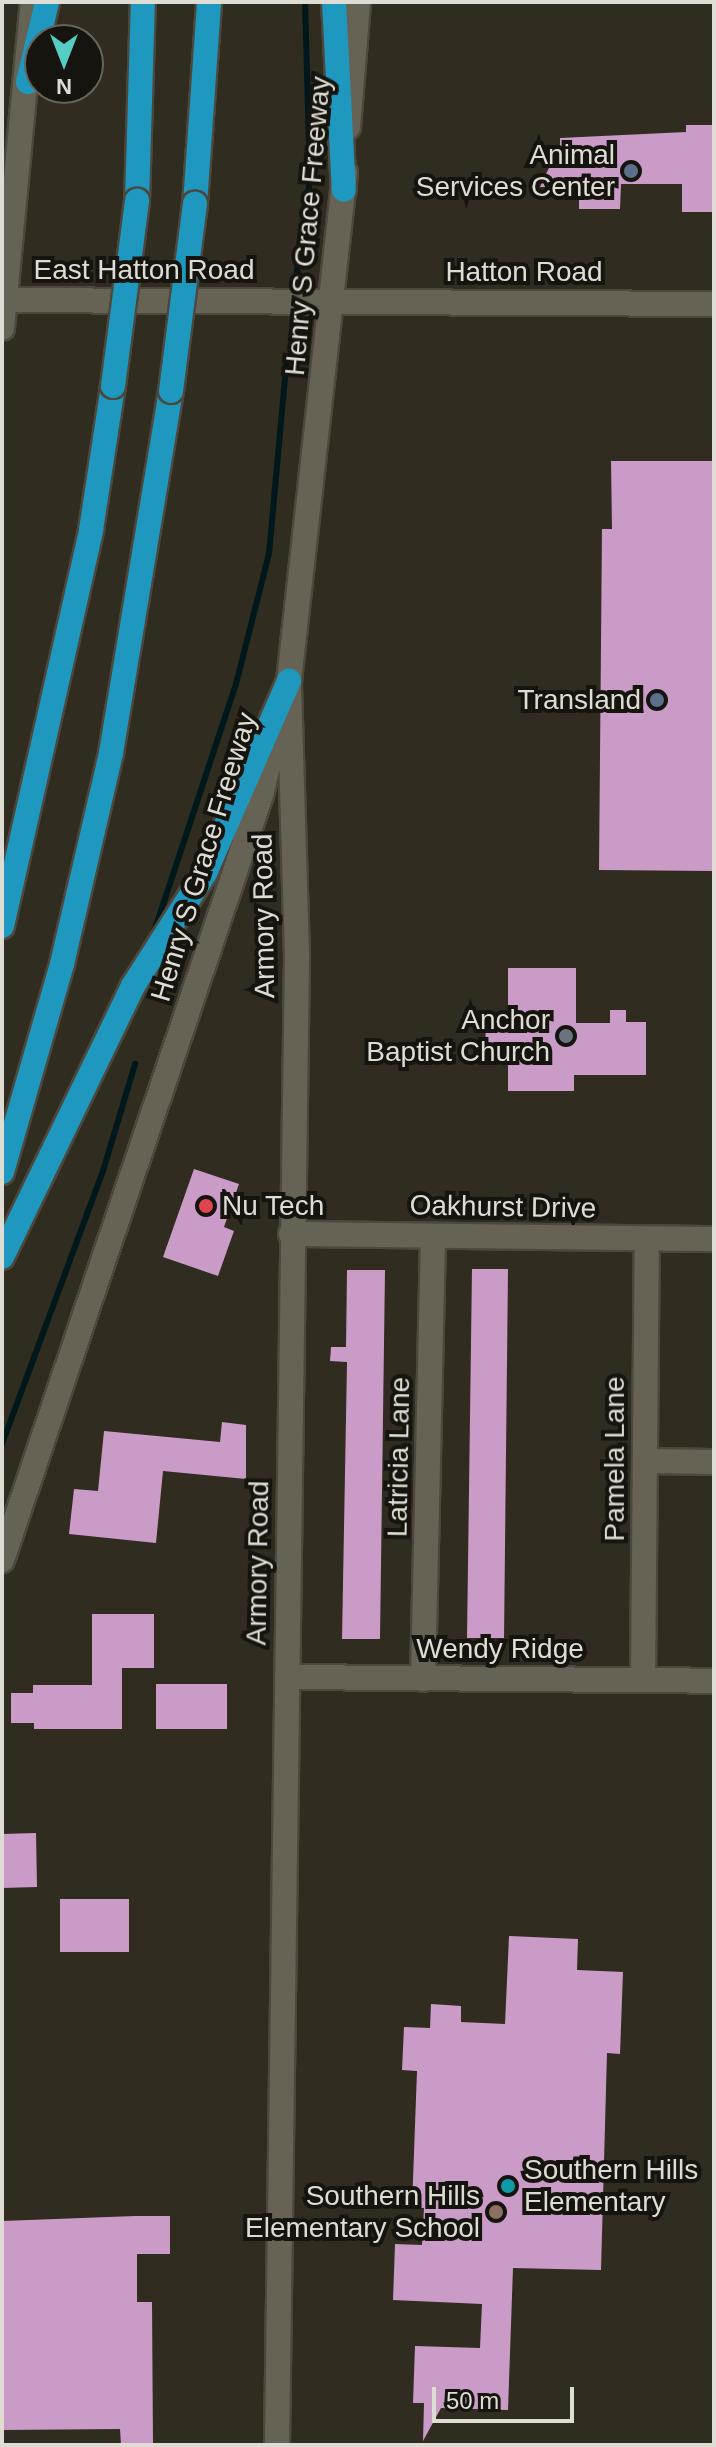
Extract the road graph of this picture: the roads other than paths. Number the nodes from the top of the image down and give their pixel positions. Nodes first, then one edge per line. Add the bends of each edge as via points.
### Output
1 (33, 2) edge
2 (47, 2) edge
3 (143, 2) edge
4 (209, 2) edge
5 (334, 2) edge
6 (358, 2) edge
7 (32, 24) edge
8 (42, 24) edge
9 (26, 104) edge
10 (344, 190) junction
11 (4, 300) edge
12 (334, 301) junction
13 (714, 304) edge
14 (2, 328) edge
15 (289, 681) junction
16 (2, 926) edge
17 (2, 1172) edge
18 (291, 1234) junction
19 (433, 1236) junction
20 (647, 1239) junction
21 (714, 1239) edge
22 (2, 1257) edge
23 (645, 1461) junction
24 (714, 1462) edge
25 (2, 1560) edge
26 (287, 1677) junction
27 (423, 1679) junction
28 (643, 1679) junction
29 (714, 1681) edge
30 (277, 2445) edge

1 - 7 street
2 - 8 highway
3 - 16 highway, bridge via 137,201 113,386 91,530
4 - 17 highway, bridge via 195,204 171,391 111,753 62,964
5 - 10 highway
6 - 10 street, Henry S Grace Freeway
9 - 11 street
10 - 12 street, Henry S Grace Freeway
11 - 12 street, East Hatton Road
11 - 14 street
12 - 13 street, Hatton Road
12 - 15 street, Henry S Grace Freeway
15 - 18 street, Armory Road via 297,955
15 - 22 highway via 205,873 133,986
15 - 25 street, Henry S Grace Freeway via 261,795
18 - 19 street, Oakhurst Drive
18 - 26 street, Armory Road
19 - 20 street, Oakhurst Drive
19 - 27 street, Latricia Lane
20 - 21 street, Oakhurst Drive
20 - 23 street, Pamela Lane
23 - 24 street
23 - 28 street, Pamela Lane
26 - 27 street, Wendy Ridge
26 - 30 street, Armory Road
27 - 28 street, Wendy Ridge
28 - 29 street, Wendy Ridge

